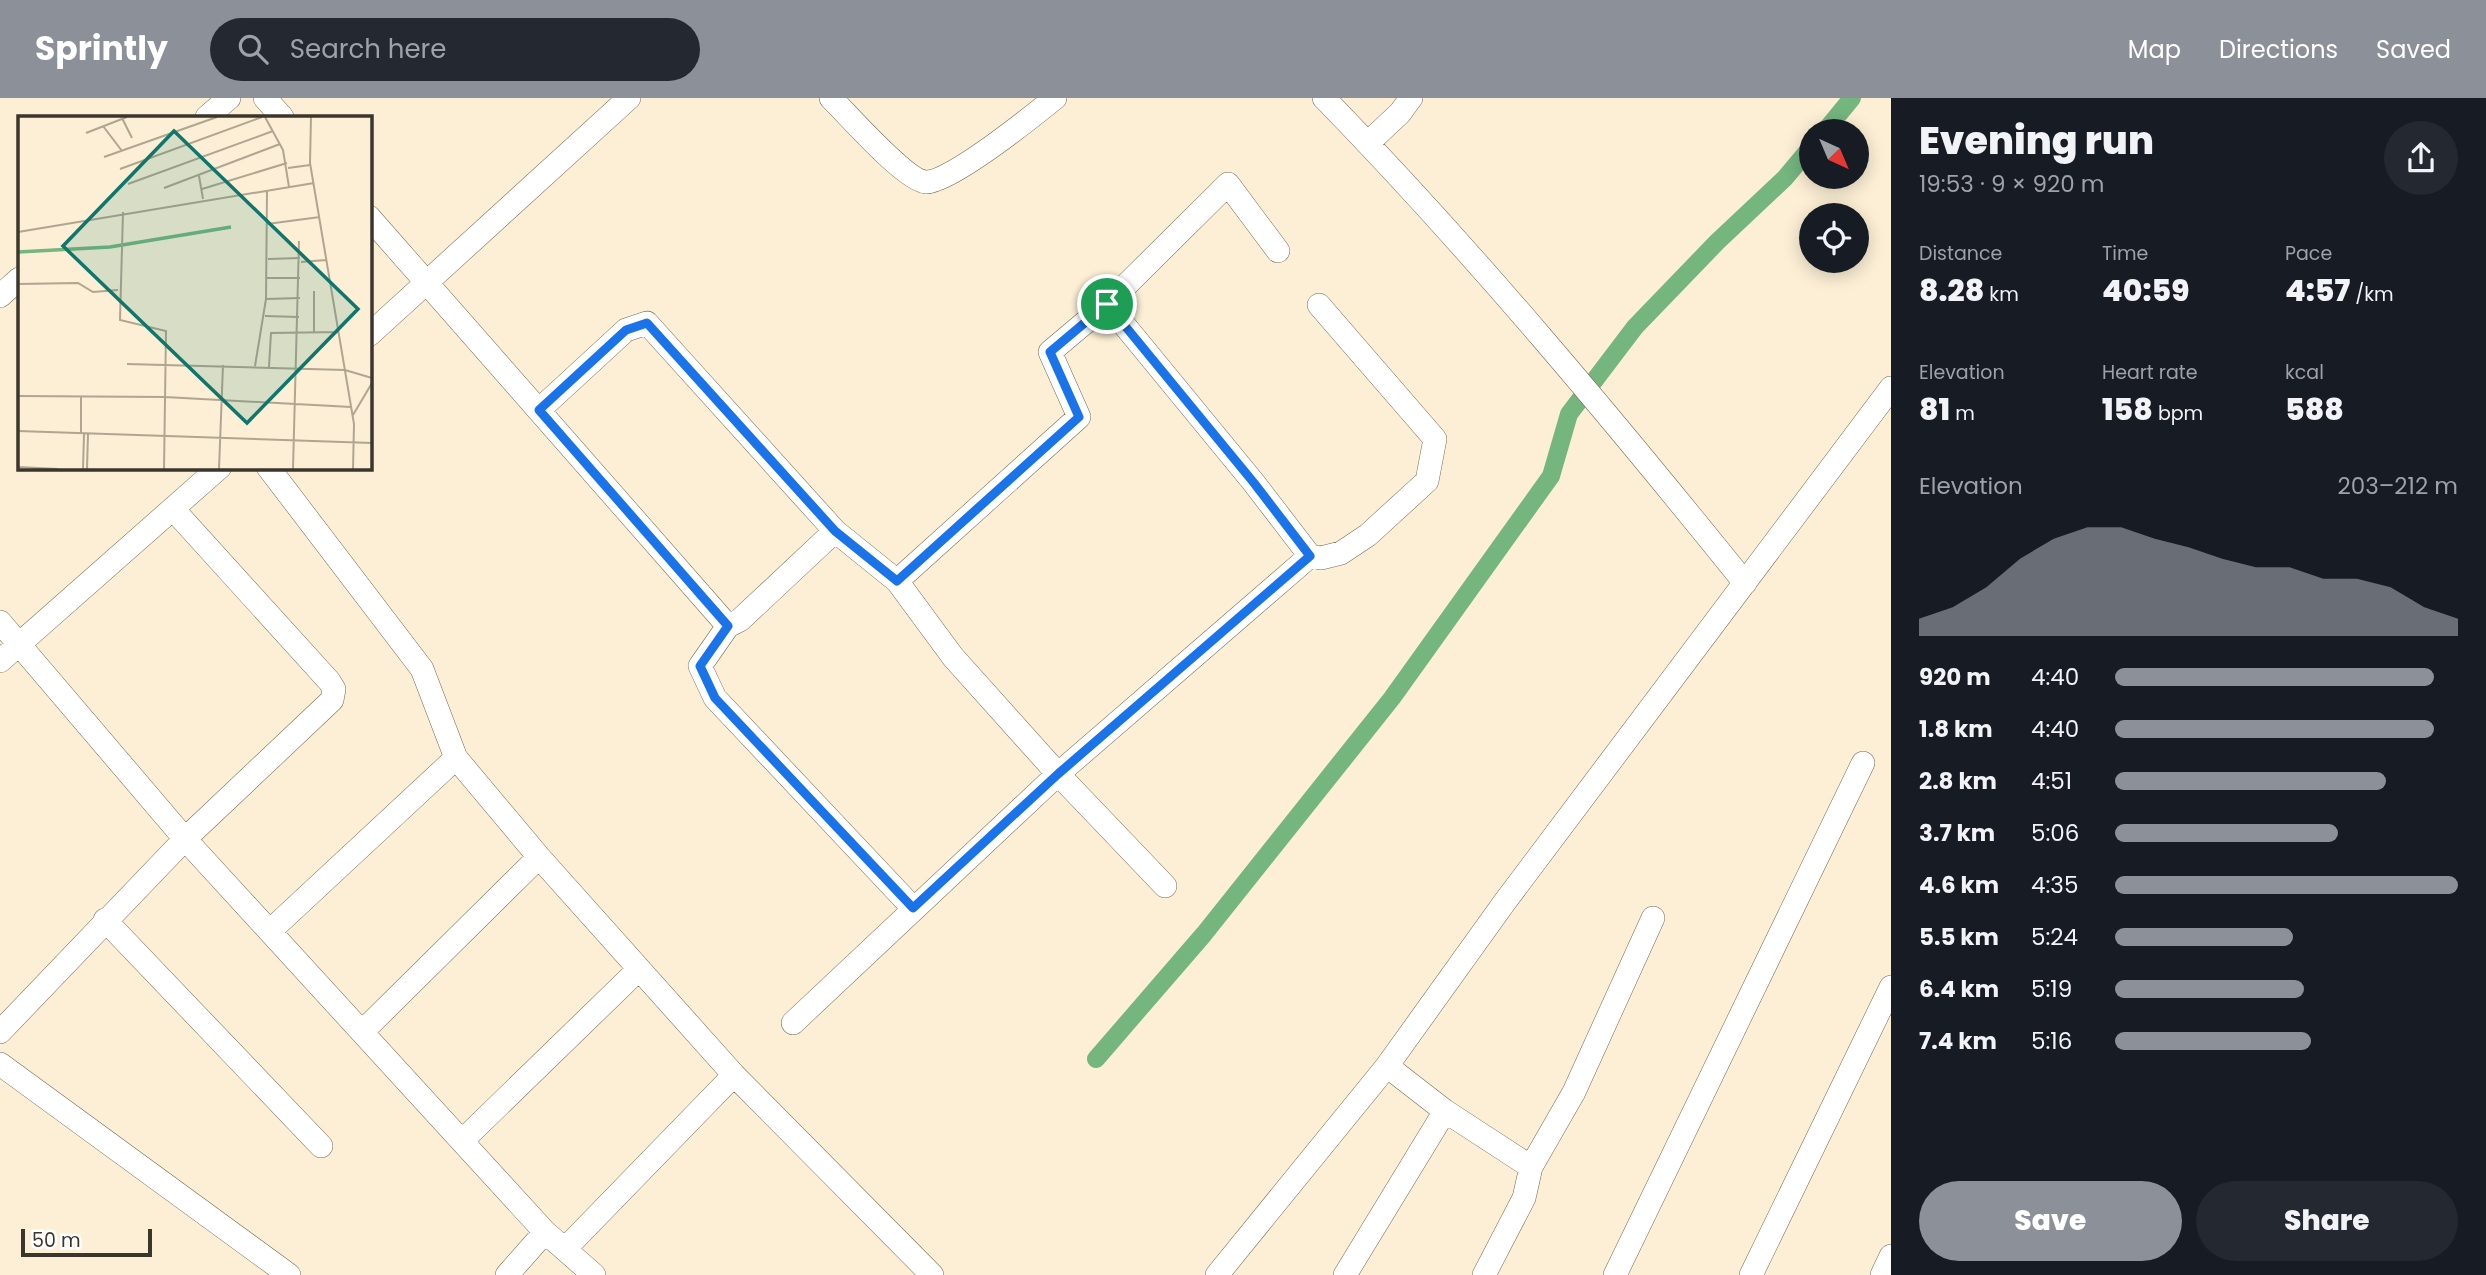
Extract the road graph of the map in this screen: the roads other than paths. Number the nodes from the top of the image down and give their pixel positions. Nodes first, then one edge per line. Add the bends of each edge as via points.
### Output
1 (229, 98) edge
2 (265, 98) edge
3 (629, 98) edge
4 (831, 98) edge
5 (1055, 98) edge
6 (1324, 98) edge
7 (1411, 98) edge
8 (207, 116) edge
9 (281, 116) edge
10 (1368, 143) junction
11 (371, 218) edge
12 (1278, 251) dead end
13 (18, 280) edge
14 (428, 283) junction
15 (0, 296) edge
16 (1107, 304) junction
17 (1319, 305) dead end
18 (371, 333) edge
19 (1891, 388) edge
20 (539, 410) junction
21 (218, 469) edge
22 (270, 469) edge
23 (173, 509) junction
24 (835, 531) junction
25 (1310, 556) junction
26 (897, 581) junction
27 (1745, 583) junction
28 (0, 622) edge
29 (728, 626) junction
30 (19, 644) junction
31 (0, 661) edge
32 (456, 758) junction
33 (1863, 763) dead end
34 (1058, 774) junction
35 (185, 839) junction
36 (539, 858) junction
37 (1165, 886) dead end
38 (913, 908) junction
39 (1653, 918) dead end
40 (105, 920) junction
41 (270, 931) junction
42 (638, 970) junction
43 (1891, 987) edge
44 (793, 1023) dead end
45 (0, 1032) edge
46 (362, 1032) junction
47 (0, 1064) edge
48 (1387, 1066) junction
49 (734, 1074) junction
50 (1445, 1111) junction
51 (462, 1141) junction
52 (321, 1146) dead end
53 (1531, 1167) junction
54 (545, 1232) junction
55 (565, 1249) junction
56 (919, 1271) edge
57 (289, 1275) edge
58 (507, 1275) edge
59 (594, 1275) edge
60 (1217, 1275) edge
61 (1345, 1275) edge
62 (1484, 1275) edge
63 (1615, 1275) edge
64 (1751, 1275) edge

1 - 8 street
2 - 9 street
3 - 14 street
4 - 5 street via 907,175 926,182 946,176 1012,134
6 - 10 street
7 - 10 street
10 - 27 street via 1603,407
11 - 14 street
12 - 16 street via 1228,184
13 - 15 street
14 - 18 street
14 - 20 street
16 - 25 street
16 - 26 street via 1050,352 1079,417
17 - 25 street via 1435,439 1427,481 1368,535 1341,553
19 - 27 street
20 - 24 street via 626,330 647,323
20 - 29 street
21 - 23 street
22 - 32 street via 422,669
23 - 30 street
23 - 35 street via 334,689 332,700
24 - 26 street
24 - 29 street
25 - 34 street
26 - 34 street via 953,657
27 - 48 street
28 - 30 street
29 - 38 street via 700,666 715,698
30 - 31 street
30 - 35 street
32 - 36 street
32 - 41 street
33 - 63 street
34 - 37 street
34 - 38 street
35 - 40 street
35 - 41 street
36 - 42 street
36 - 46 street
38 - 44 street
39 - 53 street via 1574,1092
40 - 45 street
40 - 52 street
41 - 46 street
42 - 49 street
42 - 51 street
43 - 64 street
46 - 51 street
47 - 57 street
48 - 50 street
48 - 60 street
49 - 55 street
49 - 56 street
50 - 53 street
50 - 61 street
51 - 54 street
53 - 62 street via 1524,1198
54 - 55 street
54 - 58 street
55 - 59 street

